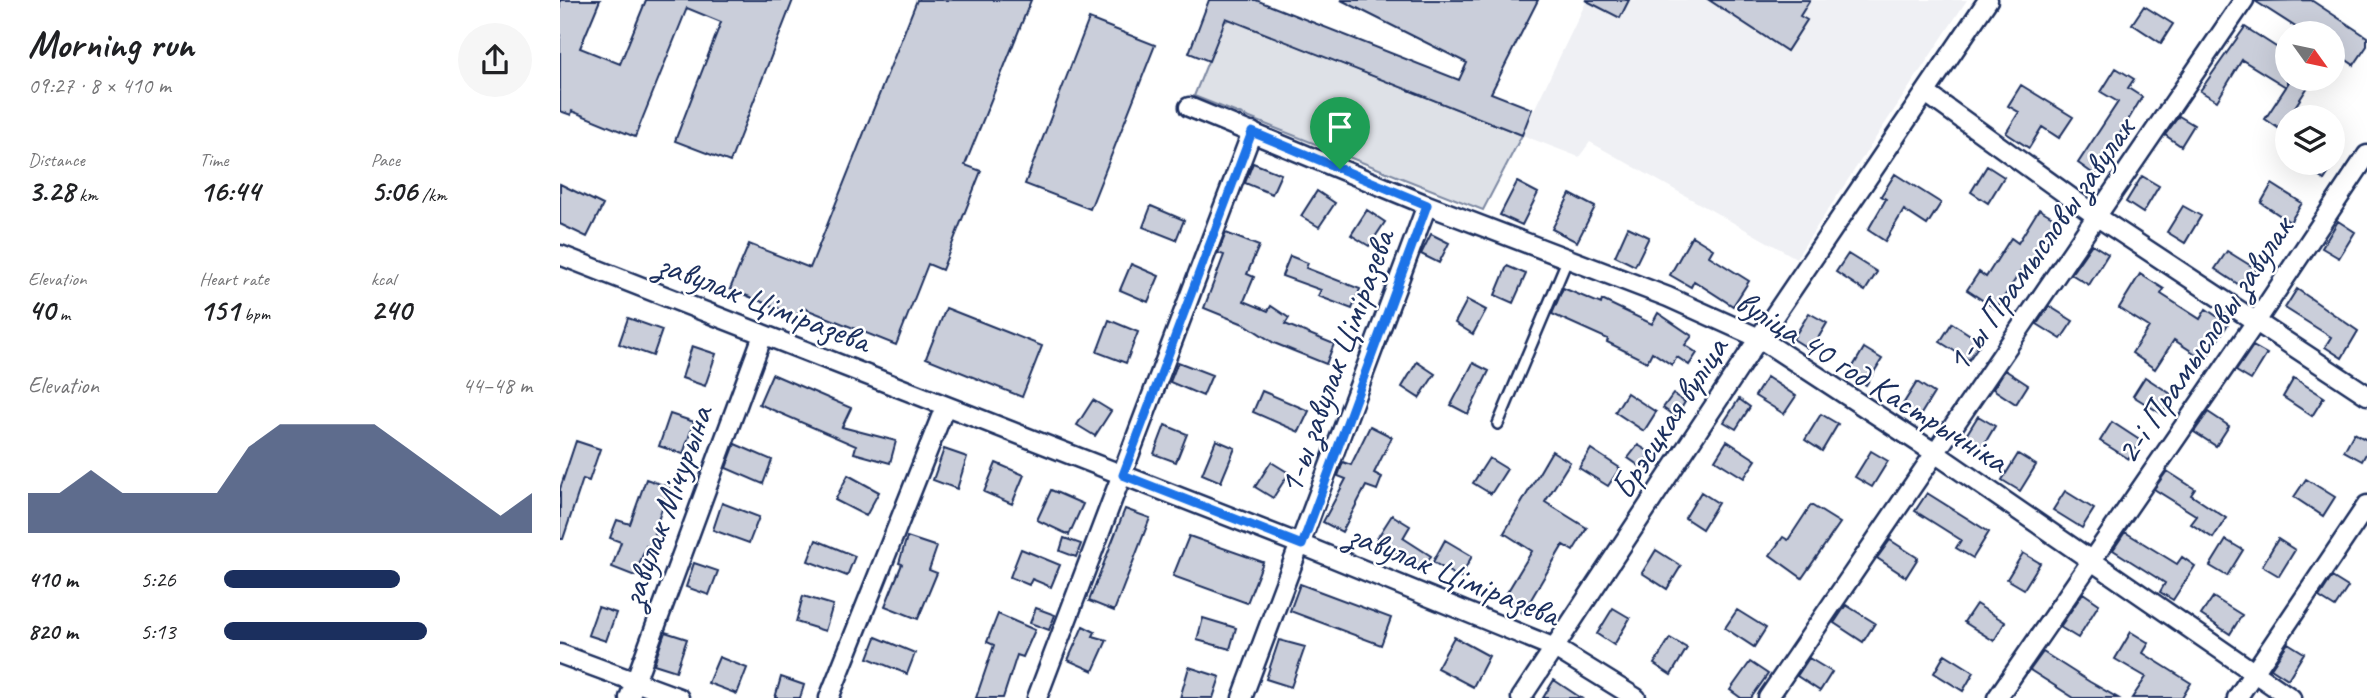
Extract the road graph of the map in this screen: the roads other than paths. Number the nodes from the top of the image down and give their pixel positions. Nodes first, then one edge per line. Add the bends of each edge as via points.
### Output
1 (1988, 0) edge
2 (2244, 0) edge
3 (1926, 93) junction
4 (1189, 107) dead end
5 (1252, 132) junction
6 (2367, 155) edge
7 (1427, 205) junction
8 (2099, 218) junction
9 (560, 256) edge
10 (1569, 258) junction
11 (2255, 323) junction
12 (763, 335) junction
13 (1759, 338) junction
14 (2367, 395) edge
15 (945, 407) junction
16 (1498, 424) dead end
17 (1935, 453) junction
18 (1123, 475) junction
19 (2367, 505) edge
20 (1302, 545) junction
21 (2091, 559) junction
22 (1555, 648) junction
23 (560, 654) edge
24 (2255, 673) junction
25 (632, 690) edge
26 (679, 698) edge
27 (829, 698) edge
28 (1037, 698) edge
29 (1242, 698) edge
30 (1521, 698) edge
31 (1636, 698) edge
32 (1768, 698) edge
33 (1997, 698) edge
34 (2237, 698) edge
35 (2291, 698) edge

1 - 3 street, Брэсцкая вуліца
2 - 8 street, 1-ы Прамысловы завулак
3 - 8 street
3 - 13 street, Брэсцкая вуліца
4 - 5 street, вуліца 40 год Кастрычніка
5 - 7 street, вуліца 40 год Кастрычніка
5 - 18 street
6 - 11 street, 2-і Прамысловы завулак
7 - 10 street, вуліца 40 год Кастрычніка
7 - 20 street, 1-ы завулак Ціміразева
8 - 11 street
8 - 17 street, 1-ы Прамысловы завулак
9 - 12 street, завулак Ціміразева
10 - 13 street, вуліца 40 год Кастрычніка
10 - 16 lane
11 - 14 street
11 - 21 street, 2-і Прамысловы завулак
12 - 15 street, завулак Ціміразева
12 - 25 street, завулак Мічурына
13 - 17 street, вуліца 40 год Кастрычніка
13 - 22 street, Брэсцкая вуліца
15 - 18 street, завулак Ціміразева
15 - 27 street
17 - 21 street, вуліца 40 год Кастрычніка
17 - 32 street, 1-ы Прамысловы завулак
18 - 20 street, завулак Ціміразева
18 - 28 street
19 - 24 street
20 - 22 street, завулак Ціміразева
20 - 29 street, 1-ы завулак Ціміразева
21 - 24 street, вуліца 40 год Кастрычніка
21 - 33 street
22 - 30 street, Брэсцкая вуліца
22 - 31 street, завулак Ціміразева
23 - 25 street
24 - 34 street
24 - 35 street, вуліца 40 год Кастрычніка
25 - 26 street

